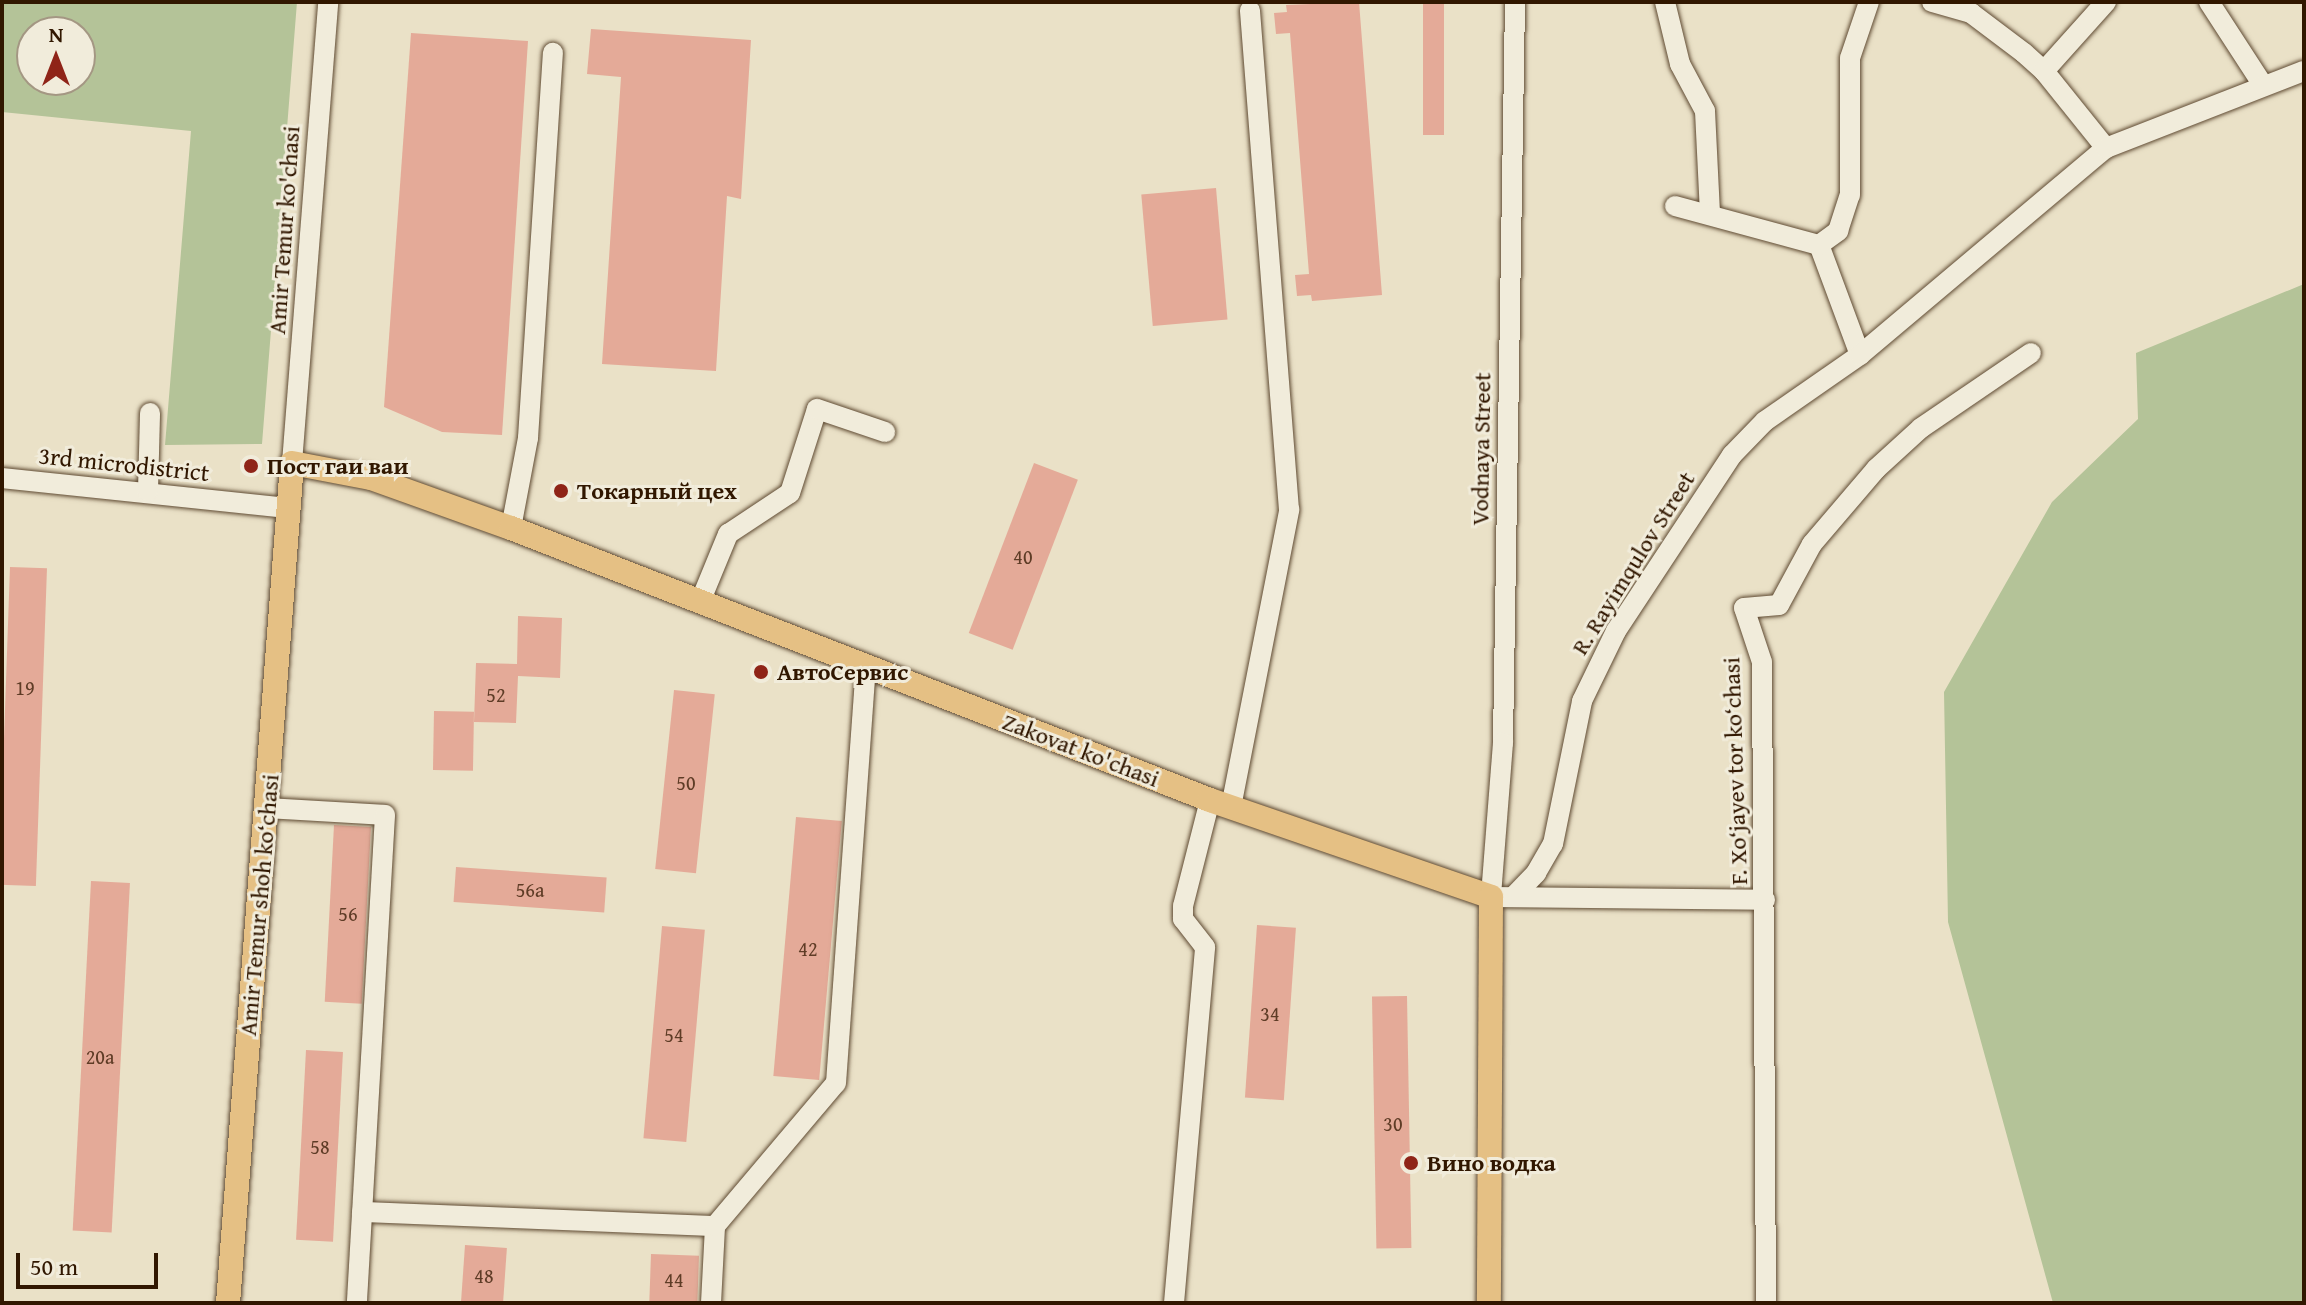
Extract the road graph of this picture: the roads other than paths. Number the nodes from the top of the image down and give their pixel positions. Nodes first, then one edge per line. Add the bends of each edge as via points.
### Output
1 (328, 2) edge
2 (1515, 2) edge
3 (1665, 2) edge
4 (1869, 2) edge
5 (1932, 2) edge
6 (2106, 2) edge
7 (2209, 2) edge
8 (1250, 11) dead end
9 (553, 53) dead end
10 (2044, 71) junction
11 (2304, 71) edge
12 (2263, 85) junction
13 (2106, 148) junction
14 (1675, 206) dead end
15 (1710, 213) junction
16 (1819, 245) junction
17 (2031, 353) dead end
18 (1860, 355) junction
19 (150, 413) dead end
20 (885, 432) dead end
21 (292, 463) junction
22 (2, 478) edge
23 (148, 491) junction
24 (289, 508) junction
25 (511, 528) junction
26 (700, 602) junction
27 (866, 668) junction
28 (1221, 804) junction
29 (268, 808) junction
30 (1502, 897) junction
31 (1765, 900) junction
32 (362, 1212) junction
33 (715, 1226) junction
34 (228, 1303) edge
35 (357, 1303) edge
36 (711, 1303) edge
37 (1174, 1303) edge
38 (1489, 1303) edge
39 (1766, 1303) edge

1 - 21 street, Amir Temur ko'chasi
2 - 30 street, Vodnaya Street
3 - 15 street via 1680,64 1705,111
4 - 16 street via 1850,58 1850,195 1838,231
5 - 10 street via 1971,13
6 - 10 street
7 - 12 street
8 - 28 street via 1289,510
9 - 25 street via 528,438
10 - 13 street
11 - 12 street, R. Rayimqulov Street
12 - 13 street, R. Rayimqulov Street
13 - 18 street, R. Rayimqulov Street
14 - 15 street
15 - 16 street
16 - 18 street
17 - 31 street, F. Xo‘jayev tor ko‘chasi via 1921,428 1876,469 1812,544 1779,605 1744,608 1762,662
18 - 30 street, R. Rayimqulov Street via 1765,421 1732,455 1660,560 1616,631 1582,701 1553,844 1536,873
19 - 23 street
20 - 26 street via 817,409 790,493 728,534
21 - 24 main road, Amir Temur shoh ko‘chasi
21 - 25 main road, Zakovat ko'chasi via 371,478
22 - 23 street, 3rd microdistrict
23 - 24 street, 3rd microdistrict
24 - 29 main road, Amir Temur shoh ko‘chasi
25 - 26 main road, Zakovat ko'chasi
26 - 27 main road, Zakovat ko'chasi
27 - 28 main road, Zakovat ko'chasi
27 - 33 street via 836,1083
28 - 30 main road, Zakovat ko'chasi
28 - 37 street via 1183,906 1183,919 1205,947
29 - 32 street via 385,815
29 - 34 main road, Amir Temur shoh ko‘chasi
30 - 31 street, F. Xo‘jayev tor ko‘chasi
30 - 38 main road
31 - 39 street, F. Xo‘jayev tor ko‘chasi
32 - 33 street
32 - 35 street
33 - 36 street

